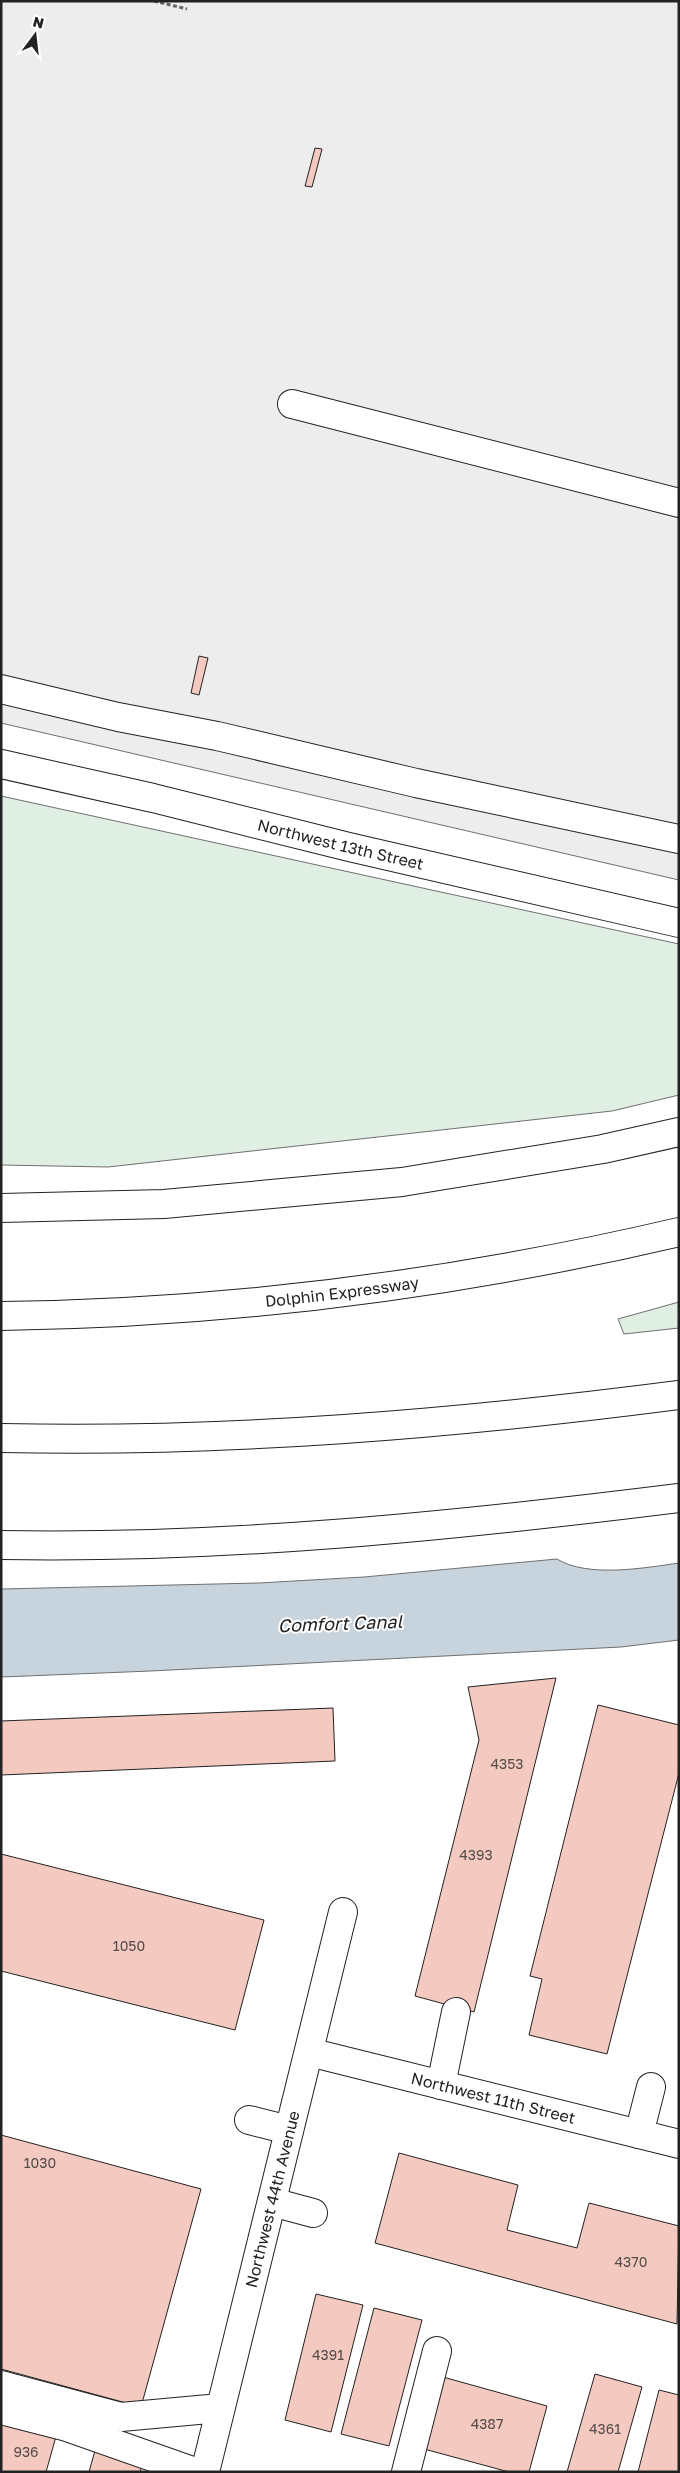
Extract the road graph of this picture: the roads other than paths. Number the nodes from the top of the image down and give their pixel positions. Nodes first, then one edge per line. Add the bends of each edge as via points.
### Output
1 (292, 404) dead end
2 (679, 503) edge
3 (1, 689) edge
4 (1, 764) edge
5 (679, 839) edge
6 (679, 923) edge
7 (679, 1132) edge
8 (1, 1208) edge
9 (679, 1232) edge
10 (1, 1316) edge
11 (679, 1395) edge
12 (1, 1438) edge
13 (679, 1498) edge
14 (1, 1544) edge
15 (342, 1919) dead end
16 (456, 2012) dead end
17 (309, 2052) junction
18 (441, 2085) junction
19 (651, 2087) dead end
20 (249, 2120) dead end
21 (289, 2130) junction
22 (639, 2134) junction
23 (679, 2144) edge
24 (272, 2202) junction
25 (313, 2213) dead end
26 (437, 2351) dead end
27 (1, 2384) edge
28 (220, 2408) junction
29 (1, 2410) edge
30 (195, 2472) edge
31 (204, 2472) edge
32 (406, 2472) edge

1 - 2 main road
3 - 5 main road
4 - 6 main road, Northwest 13th Street
7 - 8 main road via 603,1149 402,1182 164,1204
9 - 10 main road, Dolphin Expressway via 544,1261 376,1288 189,1308
11 - 12 main road via 448,1421 309,1431 166,1438
13 - 14 main road via 358,1532 157,1542
15 - 17 main road, Northwest 44th Avenue
16 - 18 main road
17 - 18 main road, Northwest 11th Street
17 - 21 main road, Northwest 44th Avenue
18 - 22 main road, Northwest 11th Street
19 - 22 main road
20 - 21 main road
21 - 24 main road, Northwest 44th Avenue
22 - 23 main road, Northwest 11th Street
24 - 25 main road
24 - 28 main road, Northwest 44th Avenue
26 - 32 main road
27 - 28 main road via 121,2416
28 - 31 main road, Northwest 44th Avenue
29 - 30 main road via 68,2427

